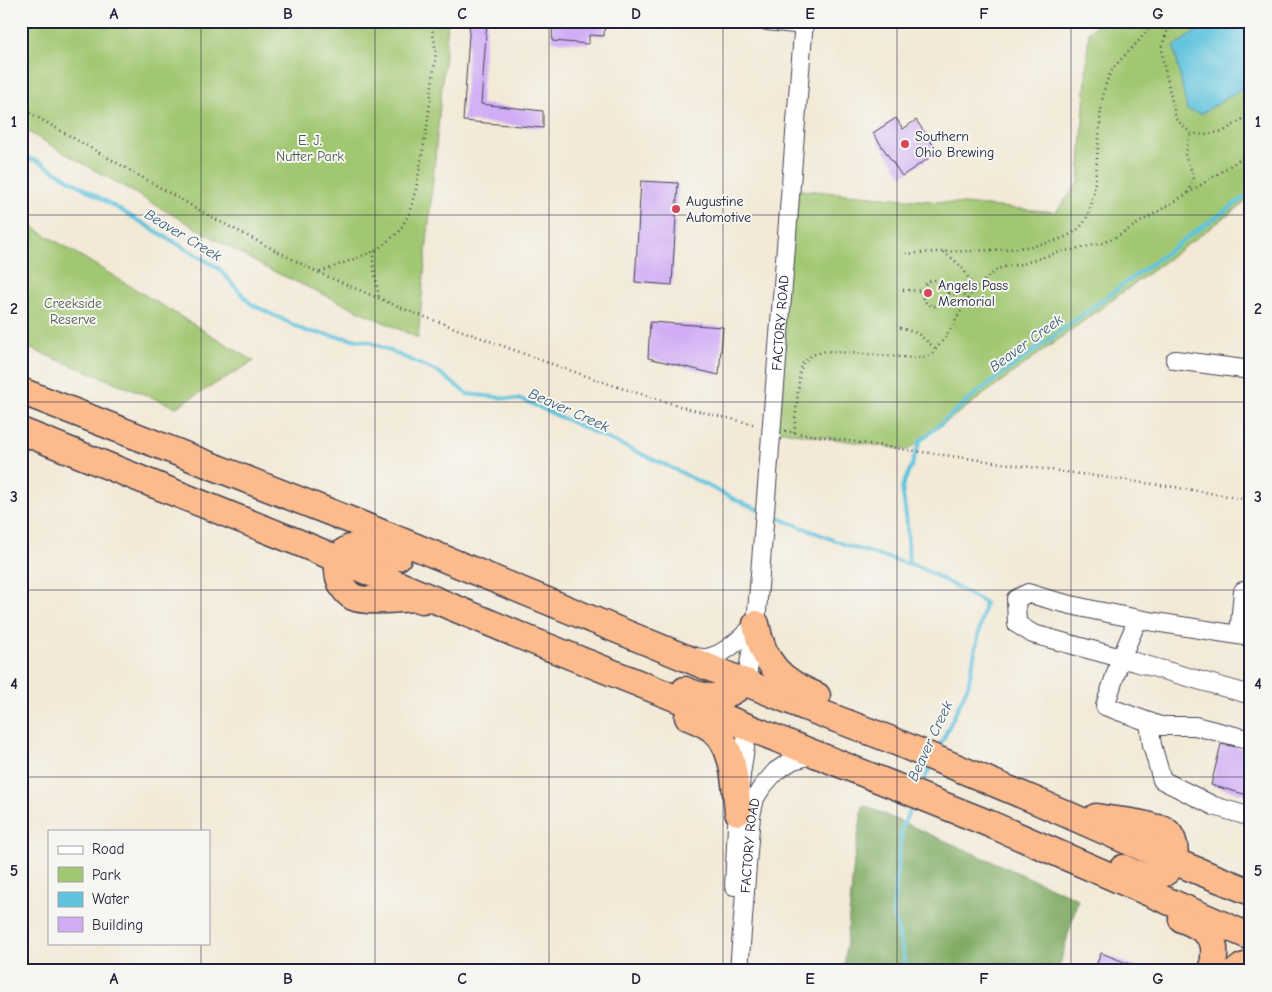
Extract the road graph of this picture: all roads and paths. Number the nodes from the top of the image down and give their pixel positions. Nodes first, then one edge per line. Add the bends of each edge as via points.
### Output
1 (430, 21) edge
2 (767, 21) edge
3 (1154, 21) edge
4 (1178, 21) edge
5 (804, 23) edge
6 (21, 108) edge
7 (1251, 114) edge
8 (1191, 134) junction
9 (1251, 152) edge
10 (1187, 194) junction
11 (375, 251) junction
12 (943, 252) junction
13 (906, 254) dead end
14 (319, 273) junction
15 (974, 289) junction
16 (903, 290) dead end
17 (922, 291) junction
18 (949, 293) junction
19 (969, 296) junction
20 (379, 298) junction
21 (900, 328) dead end
22 (936, 349) junction
23 (1175, 360) dead end
24 (1251, 370) edge
25 (21, 391) edge
26 (757, 425) dead end
27 (21, 431) edge
28 (781, 431) dead end
29 (794, 433) junction
30 (1251, 500) edge
31 (338, 559) junction
32 (364, 571) junction
33 (1251, 592) edge
34 (445, 605) junction
35 (1138, 619) junction
36 (756, 624) junction
37 (1245, 636) edge
38 (528, 639) junction
39 (678, 655) junction
40 (1121, 658) junction
41 (746, 682) junction
42 (1251, 695) edge
43 (1149, 722) junction
44 (748, 727) junction
45 (1251, 740) edge
46 (885, 753) junction
47 (816, 754) junction
48 (972, 788) junction
49 (738, 812) junction
50 (1251, 817) edge
51 (1032, 842) junction
52 (1173, 861) junction
53 (1251, 892) edge
54 (1251, 936) edge
55 (1251, 964) edge
56 (730, 971) edge
57 (739, 971) edge
58 (1213, 971) edge
59 (1237, 971) edge

1 - 11 path via 436,52 416,189 409,214 399,232
2 - 5 street
3 - 12 path via 1113,69 1107,83 1092,198 1082,224 1070,235 1040,244 989,251
4 - 8 path via 1167,32 1162,46 1163,61 1176,119
5 - 36 street, FACTORY ROAD
6 - 14 path via 215,219
7 - 8 path via 1224,131
8 - 10 path via 1186,156 1193,171 1193,182
9 - 10 path
10 - 15 path via 1103,243 1002,266
11 - 14 path
11 - 20 path via 373,262
12 - 13 path
12 - 15 path via 959,263
14 - 20 path
15 - 19 path
16 - 17 path
17 - 18 path via 926,283 934,279 946,285
17 - 18 path via 924,300 936,306 948,298
18 - 19 path
19 - 22 path
20 - 26 path via 606,383 689,409
21 - 22 path via 917,333
22 - 29 path via 932,354 919,358 826,351 812,355 800,371
23 - 24 street
25 - 39 highway via 360,524
27 - 31 highway
28 - 29 path
29 - 30 path
31 - 32 highway
31 - 34 highway via 339,575 353,597 370,601 415,598
31 - 39 highway via 352,547 380,549 623,647
32 - 34 highway
32 - 41 highway via 407,578 708,698 734,692
33 - 37 street via 1243,592
34 - 38 highway
35 - 37 street
35 - 40 street
35 - 40 street via 1028,593 1016,599 1017,624 1034,634
36 - 39 street via 720,653 707,658
36 - 41 street, FACTORY ROAD
36 - 46 highway via 764,652 784,678
38 - 44 highway
38 - 49 highway via 545,659 712,729 732,760
39 - 41 highway
40 - 42 street
40 - 43 street via 1105,706
41 - 46 highway via 805,707
43 - 45 street via 1160,726 1194,726
43 - 50 street via 1162,780 1214,806
44 - 46 highway via 792,719 806,720 820,723
44 - 47 highway
44 - 49 street, FACTORY ROAD
46 - 47 highway
46 - 48 highway
46 - 48 highway
47 - 57 street, FACTORY ROAD via 793,760 775,772 755,798
48 - 51 highway
48 - 52 highway via 1037,831 1141,876 1160,875 1170,870
48 - 52 highway via 1164,830 1173,840
49 - 56 street, FACTORY ROAD
51 - 54 highway
51 - 58 highway via 1068,874 1197,926 1214,943
52 - 53 highway
55 - 59 highway

